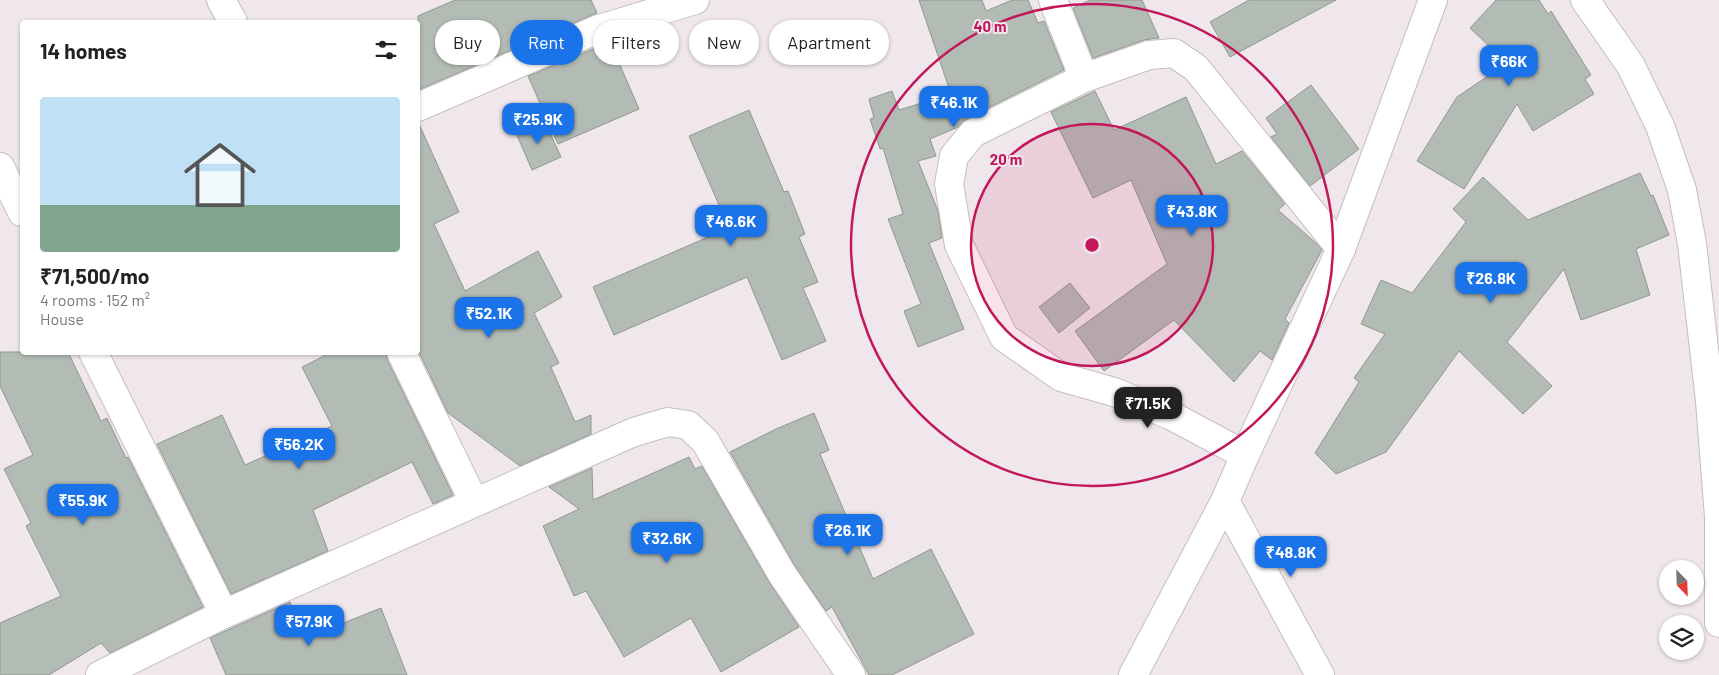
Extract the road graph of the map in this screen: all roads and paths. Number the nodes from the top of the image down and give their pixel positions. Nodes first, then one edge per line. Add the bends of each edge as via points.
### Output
1 (221, 0) edge
2 (695, 0) edge
3 (1053, 0) edge
4 (1433, 0) edge
5 (1585, 0) edge
6 (232, 20) edge
7 (1084, 78) junction
8 (420, 106) edge
9 (0, 168) edge
10 (20, 208) edge
11 (1341, 249) junction
12 (94, 355) edge
13 (402, 355) edge
14 (1715, 402) edge
15 (1244, 455) junction
16 (1225, 501) junction
17 (474, 502) junction
18 (224, 614) junction
19 (1719, 623) edge
20 (100, 675) edge
21 (851, 675) edge
22 (1133, 675) edge
23 (1320, 675) edge

1 - 6 street
2 - 8 street via 596,30
3 - 7 street
4 - 11 street
5 - 14 street via 1632,66 1660,126 1682,190
7 - 11 street via 1148,55 1174,53 1196,68
7 - 15 street via 973,133 954,156 949,184 959,245 1004,337 1062,377 1114,392 1172,416
9 - 10 street
11 - 15 street
12 - 18 street
13 - 17 street
14 - 19 street
15 - 16 street
16 - 22 street
16 - 23 street
17 - 18 street
17 - 21 street via 634,432 668,422 688,424 705,441 782,574
18 - 20 street

